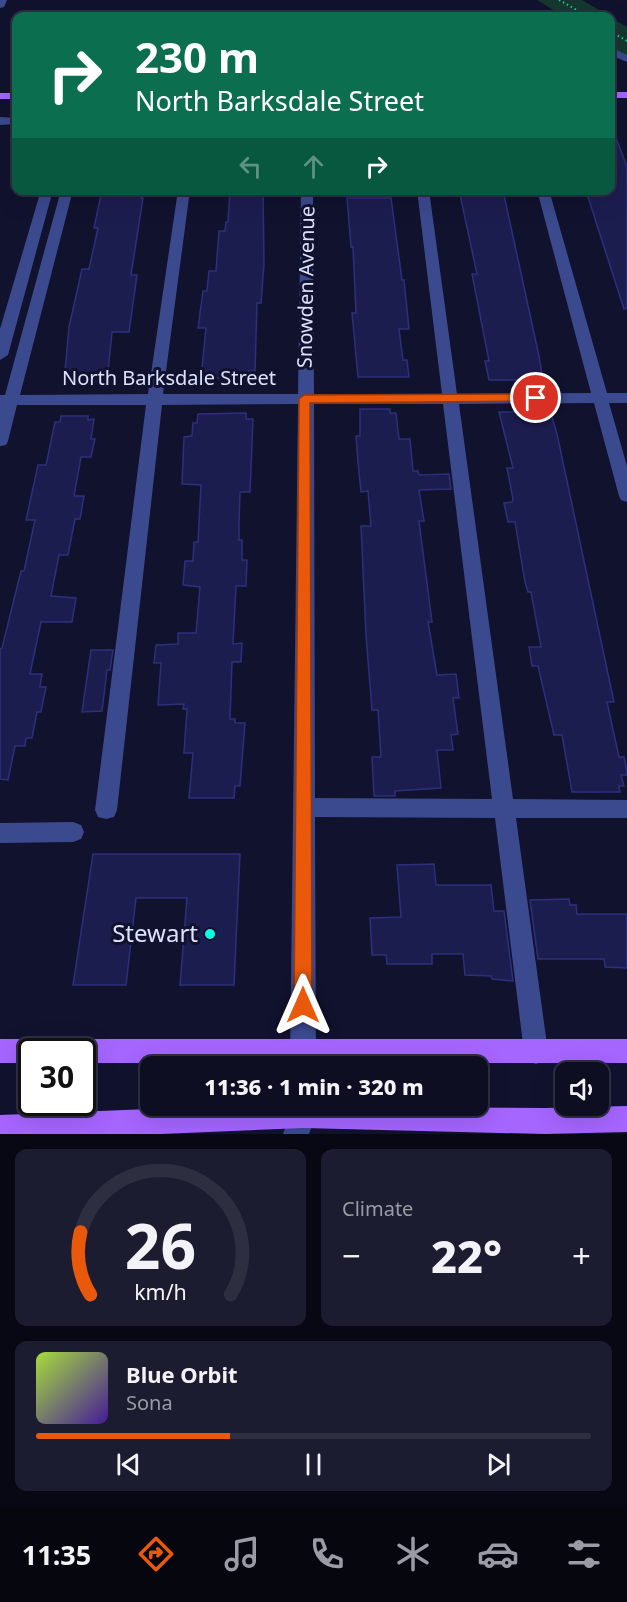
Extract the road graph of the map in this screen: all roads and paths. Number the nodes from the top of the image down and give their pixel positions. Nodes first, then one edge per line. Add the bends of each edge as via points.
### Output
1 (2, 0) edge
2 (559, 0) edge
3 (0, 5) edge
4 (535, 5) dead end
5 (546, 12) edge
6 (580, 12) edge
7 (46, 195) edge
8 (66, 195) edge
9 (183, 195) edge
10 (307, 195) edge
11 (424, 195) edge
12 (544, 195) edge
13 (37, 225) junction
14 (57, 225) junction
15 (0, 302) edge
16 (15, 302) junction
17 (0, 355) edge
18 (452, 398) junction
19 (598, 398) junction
20 (627, 398) edge
21 (155, 399) junction
22 (304, 399) junction
23 (5, 400) edge
24 (0, 441) edge
25 (627, 496) edge
26 (303, 807) junction
27 (505, 808) junction
28 (627, 809) edge
29 (106, 810) dead end
30 (73, 832) dead end
31 (0, 833) edge
32 (0, 1051) edge
33 (627, 1051) edge
34 (536, 1052) junction
35 (216, 1056) edge
36 (303, 1056) edge
37 (381, 1056) edge
38 (300, 1118) edge
39 (627, 1119) edge
40 (0, 1128) edge

1 - 3 street
2 - 6 path
4 - 5 street
7 - 13 street
8 - 14 street
9 - 21 street
10 - 22 street, Snowden Avenue
11 - 18 street
12 - 19 street
13 - 14 street
13 - 16 street
14 - 23 street
15 - 16 street
16 - 17 street
18 - 19 street, North Barksdale Street
18 - 22 street, North Barksdale Street
18 - 27 street
19 - 20 street, North Barksdale Street
19 - 25 street
21 - 22 street, North Barksdale Street
21 - 23 street, North Barksdale Street
21 - 29 street
22 - 26 street, Snowden Avenue
23 - 24 street
26 - 27 street
26 - 36 street, Snowden Avenue
27 - 28 street
27 - 34 street
30 - 31 street
32 - 35 main road
33 - 34 main road
34 - 37 main road
38 - 39 main road
38 - 40 main road

